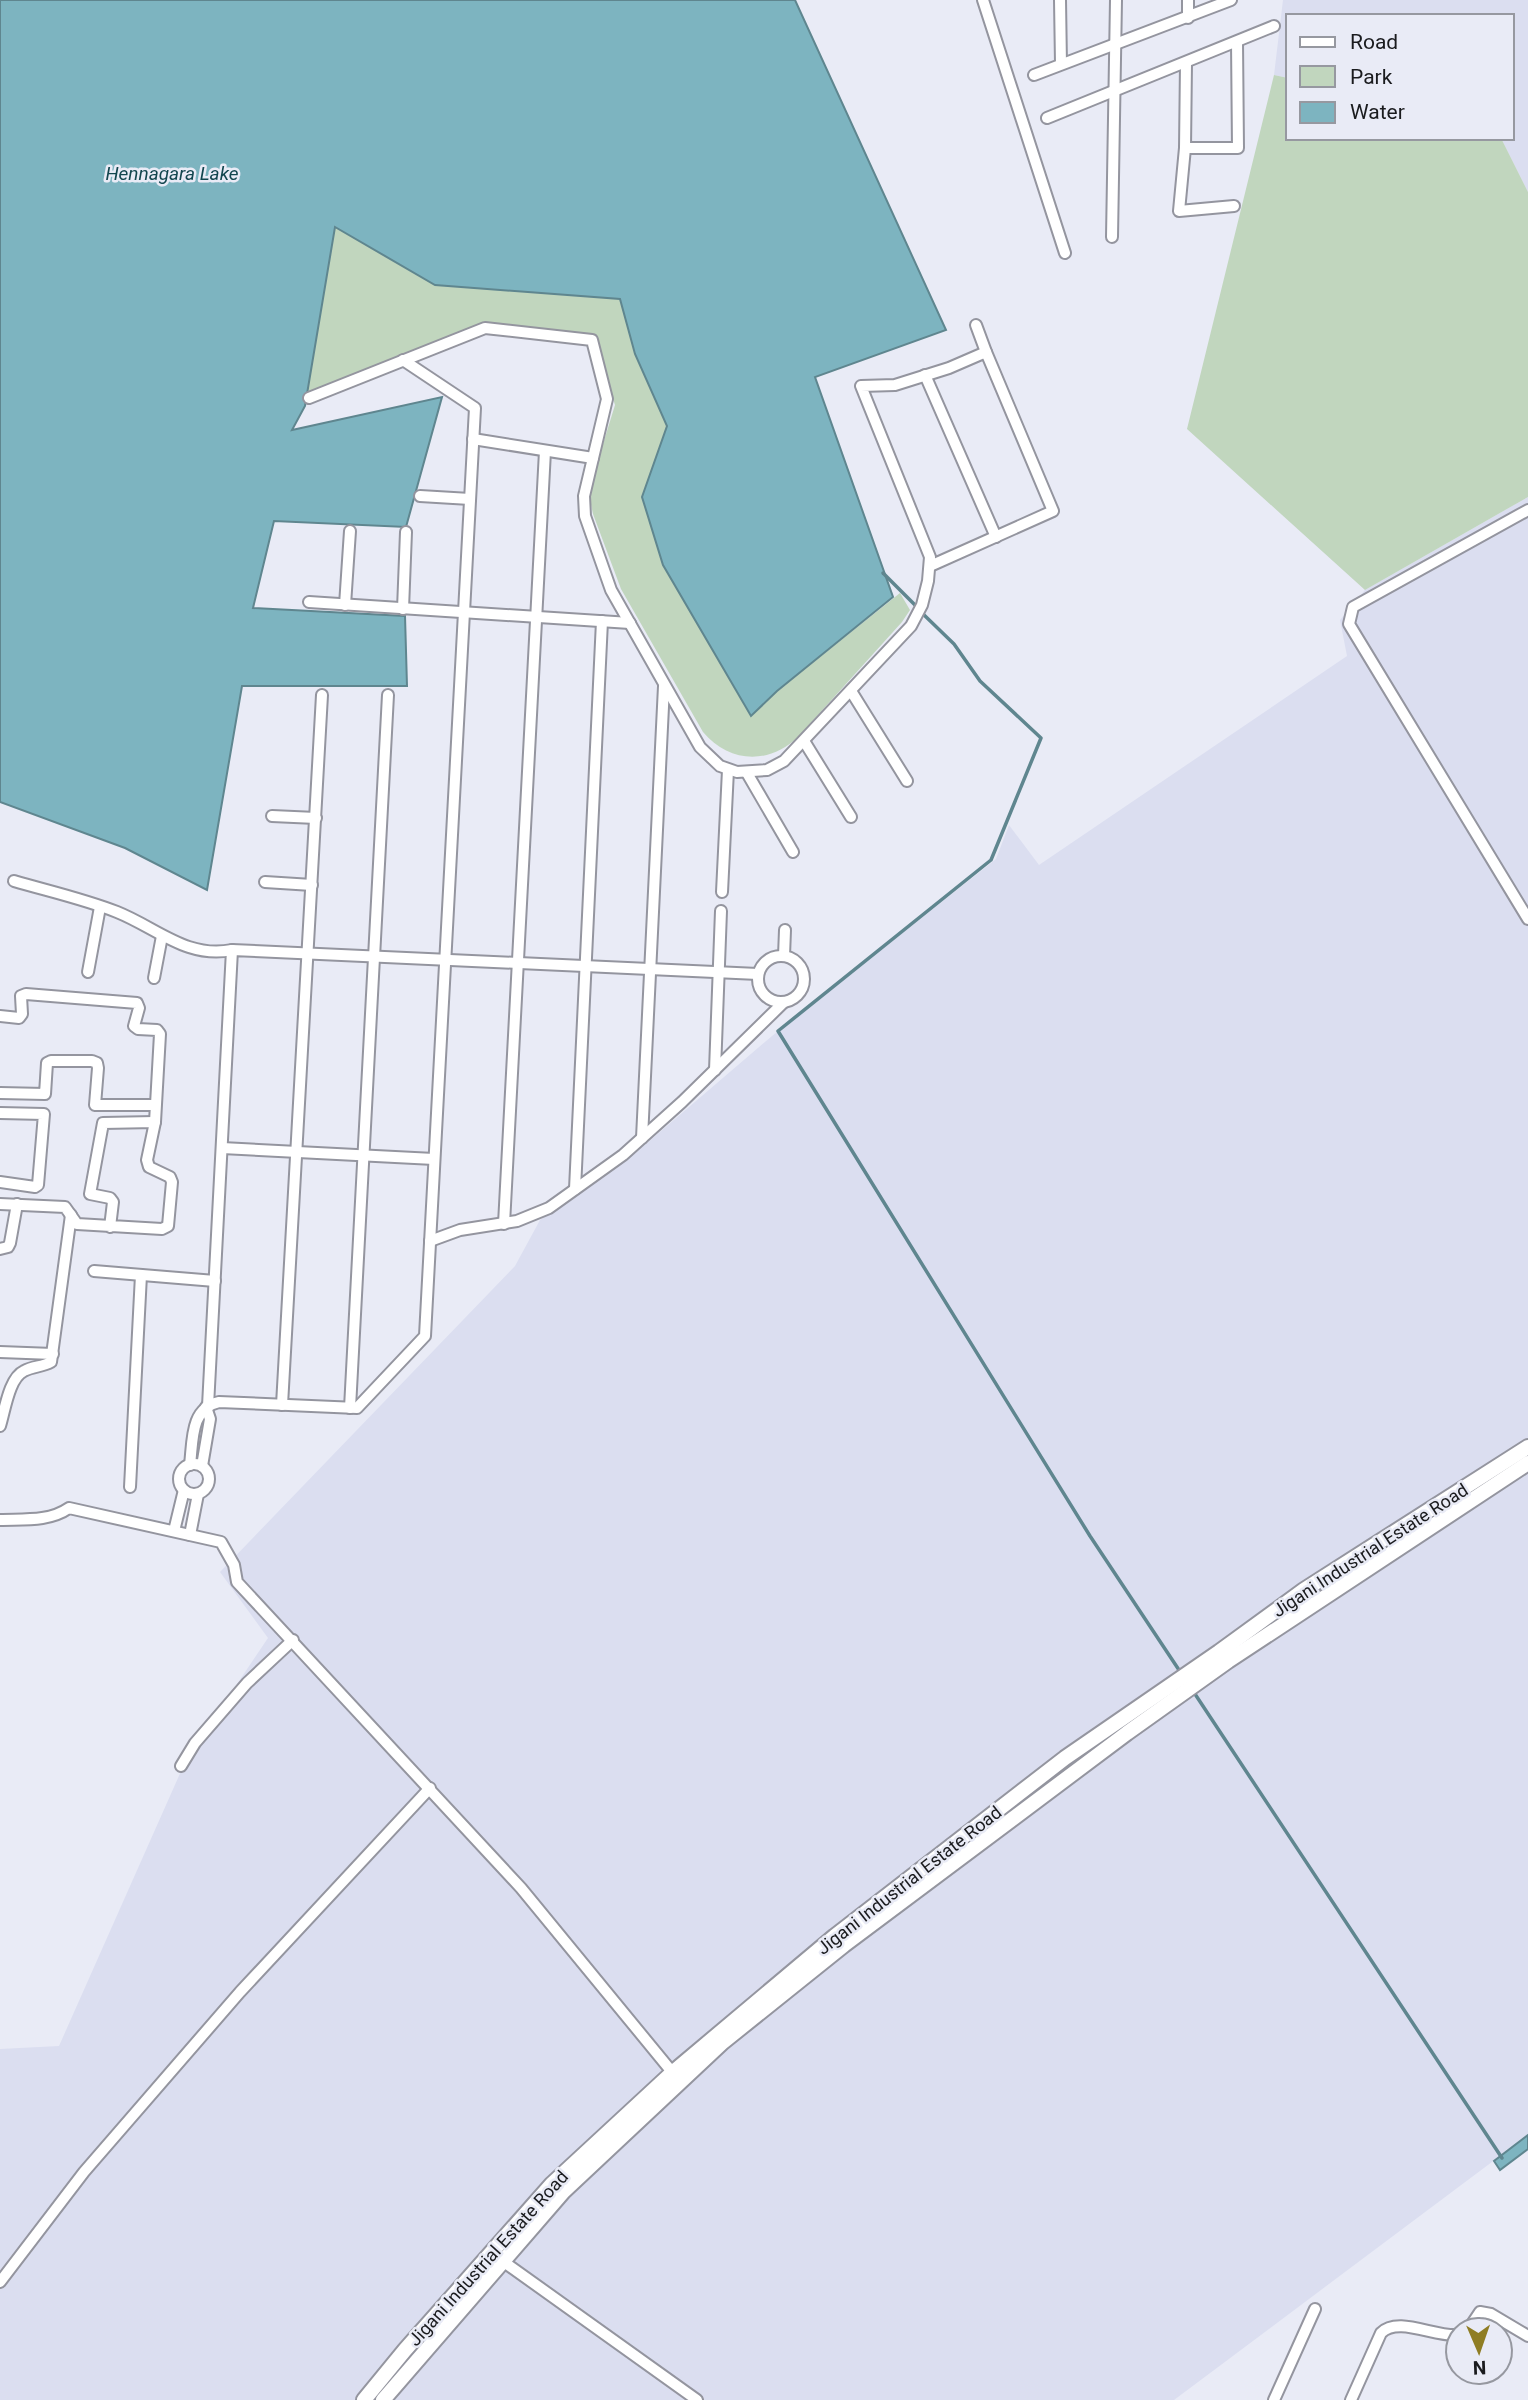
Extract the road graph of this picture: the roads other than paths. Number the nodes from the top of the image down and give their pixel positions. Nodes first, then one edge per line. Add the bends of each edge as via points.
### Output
1 (983, 0) edge
2 (1060, 0) edge
3 (1116, 0) edge
4 (1188, 0) edge
5 (1231, 0) edge
6 (1188, 18) junction
7 (1274, 26) dead end
8 (1237, 42) junction
9 (1114, 45) junction
10 (1186, 63) junction
11 (1061, 64) junction
12 (1034, 75) dead end
13 (1114, 91) junction
14 (1047, 118) dead end
15 (1185, 148) junction
16 (1234, 206) dead end
17 (1112, 237) dead end
18 (1065, 253) dead end
19 (976, 325) dead end
20 (986, 352) junction
21 (403, 360) dead end
22 (925, 375) junction
23 (309, 398) dead end
24 (473, 439) junction
25 (545, 451) junction
26 (593, 458) junction
27 (420, 496) dead end
28 (470, 499) junction
29 (1528, 510) edge
30 (350, 531) dead end
31 (406, 532) dead end
32 (996, 537) junction
33 (930, 566) junction
34 (309, 603) dead end
35 (345, 605) junction
36 (403, 609) junction
37 (464, 612) junction
38 (536, 617) junction
39 (602, 621) junction
40 (630, 623) junction
41 (664, 685) junction
42 (851, 691) junction
43 (323, 695) dead end
44 (388, 695) dead end
45 (804, 741) junction
46 (728, 769) junction
47 (747, 773) junction
48 (907, 781) dead end
49 (272, 816) dead end
50 (850, 817) dead end
51 (316, 818) junction
52 (793, 852) dead end
53 (14, 881) dead end
54 (265, 882) dead end
55 (312, 885) junction
56 (722, 892) dead end
57 (100, 907) junction
58 (721, 911) dead end
59 (1528, 919) edge
60 (785, 930) dead end
61 (162, 936) junction
62 (232, 950) junction
63 (308, 953) junction
64 (374, 956) junction
65 (784, 956) junction
66 (445, 959) junction
67 (586, 966) junction
68 (650, 969) junction
69 (88, 972) dead end
70 (719, 972) junction
71 (758, 974) junction
72 (154, 978) dead end
73 (785, 1002) junction
74 (0, 1016) edge
75 (715, 1070) junction
76 (0, 1093) edge
77 (45, 1094) junction
78 (155, 1105) junction
79 (0, 1113) edge
80 (44, 1114) junction
81 (155, 1122) junction
82 (642, 1138) junction
83 (222, 1149) junction
84 (296, 1152) junction
85 (363, 1155) junction
86 (434, 1158) junction
87 (0, 1182) edge
88 (575, 1189) junction
89 (0, 1205) edge
90 (17, 1205) junction
91 (71, 1215) junction
92 (504, 1224) junction
93 (110, 1227) junction
94 (430, 1241) junction
95 (0, 1249) edge
96 (94, 1271) dead end
97 (141, 1275) junction
98 (215, 1281) junction
99 (0, 1352) edge
100 (53, 1354) junction
101 (282, 1405) junction
102 (207, 1406) junction
103 (350, 1408) junction
104 (0, 1426) edge
105 (1528, 1447) edge
106 (1528, 1463) edge
107 (190, 1465) junction
108 (202, 1466) junction
109 (130, 1487) dead end
110 (184, 1490) junction
111 (198, 1494) junction
112 (0, 1520) edge
113 (174, 1531) junction
114 (190, 1535) junction
115 (293, 1640) junction
116 (1187, 1682) junction
117 (181, 1766) dead end
118 (430, 1788) junction
119 (677, 2078) junction
120 (490, 2253) junction
121 (503, 2261) junction
122 (0, 2282) edge
123 (1315, 2309) dead end
124 (1477, 2316) edge
125 (1494, 2316) edge
126 (1444, 2336) edge
127 (364, 2400) edge
128 (383, 2400) edge
129 (697, 2400) edge
130 (1274, 2400) edge
131 (1351, 2400) edge

1 - 18 street
2 - 11 street
3 - 9 street
4 - 6 street
5 - 6 street
6 - 9 street
7 - 8 street
8 - 10 street
8 - 15 street via 1238,148
9 - 11 street
9 - 13 street
10 - 13 street
10 - 15 street
11 - 12 street
13 - 14 street
13 - 17 street
15 - 16 street via 1180,211
19 - 20 street
20 - 22 street
20 - 32 street via 1053,511
21 - 24 street via 475,408
22 - 32 street
22 - 33 street via 895,385 861,386
23 - 26 street via 485,328 592,340 607,399
24 - 25 street
24 - 28 street
25 - 26 street
25 - 38 street
26 - 40 street via 583,509 611,590
27 - 28 street
28 - 37 street
29 - 59 street via 1353,607 1349,624
30 - 35 street
31 - 36 street
32 - 33 street
33 - 42 street via 926,593 911,626
34 - 35 street
35 - 36 street
36 - 37 street
37 - 38 street
37 - 66 street
38 - 39 street
38 - 92 street
39 - 40 street
39 - 67 street
40 - 41 street
41 - 46 street via 699,747
41 - 68 street
42 - 45 street
42 - 48 street
43 - 51 street
44 - 64 street
45 - 47 street via 776,766
45 - 50 street
46 - 47 street
46 - 56 street
47 - 52 street
49 - 51 street
51 - 55 street
53 - 57 street
54 - 55 street
55 - 63 street
57 - 61 street
57 - 69 street
58 - 70 street
60 - 65 street
61 - 62 street via 195,950
61 - 72 street
62 - 63 street
62 - 83 street
63 - 64 street
63 - 84 street
64 - 66 street
64 - 85 street
65 - 71 street via 770,958
65 - 73 street via 795,960 804,976 799,993
66 - 67 street
66 - 86 street
67 - 68 street
67 - 88 street
68 - 70 street
68 - 82 street
70 - 71 street
70 - 75 street
71 - 73 street via 763,995
73 - 75 street
74 - 78 street via 19,1018 21,996 26,994 136,1003 134,1026 159,1034
75 - 82 street
76 - 77 street
77 - 78 street via 51,1060 92,1061 98,1068 95,1105
77 - 80 street
78 - 81 street
79 - 80 street
80 - 87 street via 38,1185
81 - 93 street via 103,1123 90,1194 113,1202
81 - 93 street via 147,1160 149,1167 172,1182 168,1226
82 - 88 street
83 - 84 street
83 - 98 street
84 - 85 street
84 - 101 street
85 - 86 street
85 - 103 street
86 - 94 street
88 - 92 street via 539,1213
89 - 90 street
90 - 91 street via 65,1207
90 - 95 street via 10,1242
91 - 93 street via 76,1224
91 - 100 street
92 - 94 street via 460,1230
94 - 103 street via 425,1336 357,1408
96 - 97 street
97 - 98 street
97 - 109 street
98 - 102 street
99 - 100 street
100 - 104 street via 51,1362 16,1378
101 - 102 street via 219,1402
101 - 103 street
102 - 107 street via 197,1417
102 - 108 street via 210,1419
105 - 116 main road, Jigani Industrial Estate Road via 1304,1590
106 - 116 main road, Jigani Industrial Estate Road
107 - 108 street
107 - 110 street via 180,1475
108 - 111 street via 210,1480
110 - 111 street
110 - 113 street
111 - 114 street
112 - 113 street via 44,1519 69,1508
113 - 114 street
114 - 115 street via 221,1542 234,1565 237,1582
115 - 117 street via 247,1684 195,1743
115 - 118 street
116 - 119 main road, Jigani Industrial Estate Road
118 - 119 street via 520,1888
118 - 122 street via 240,1992 84,2172
119 - 120 main road, Jigani Industrial Estate Road via 552,2184
119 - 121 main road, Jigani Industrial Estate Road via 563,2192
120 - 121 street
120 - 127 main road, Jigani Industrial Estate Road
121 - 128 main road, Jigani Industrial Estate Road
121 - 129 street
123 - 130 street
124 - 125 street via 1480,2312
126 - 131 street via 1388,2326

